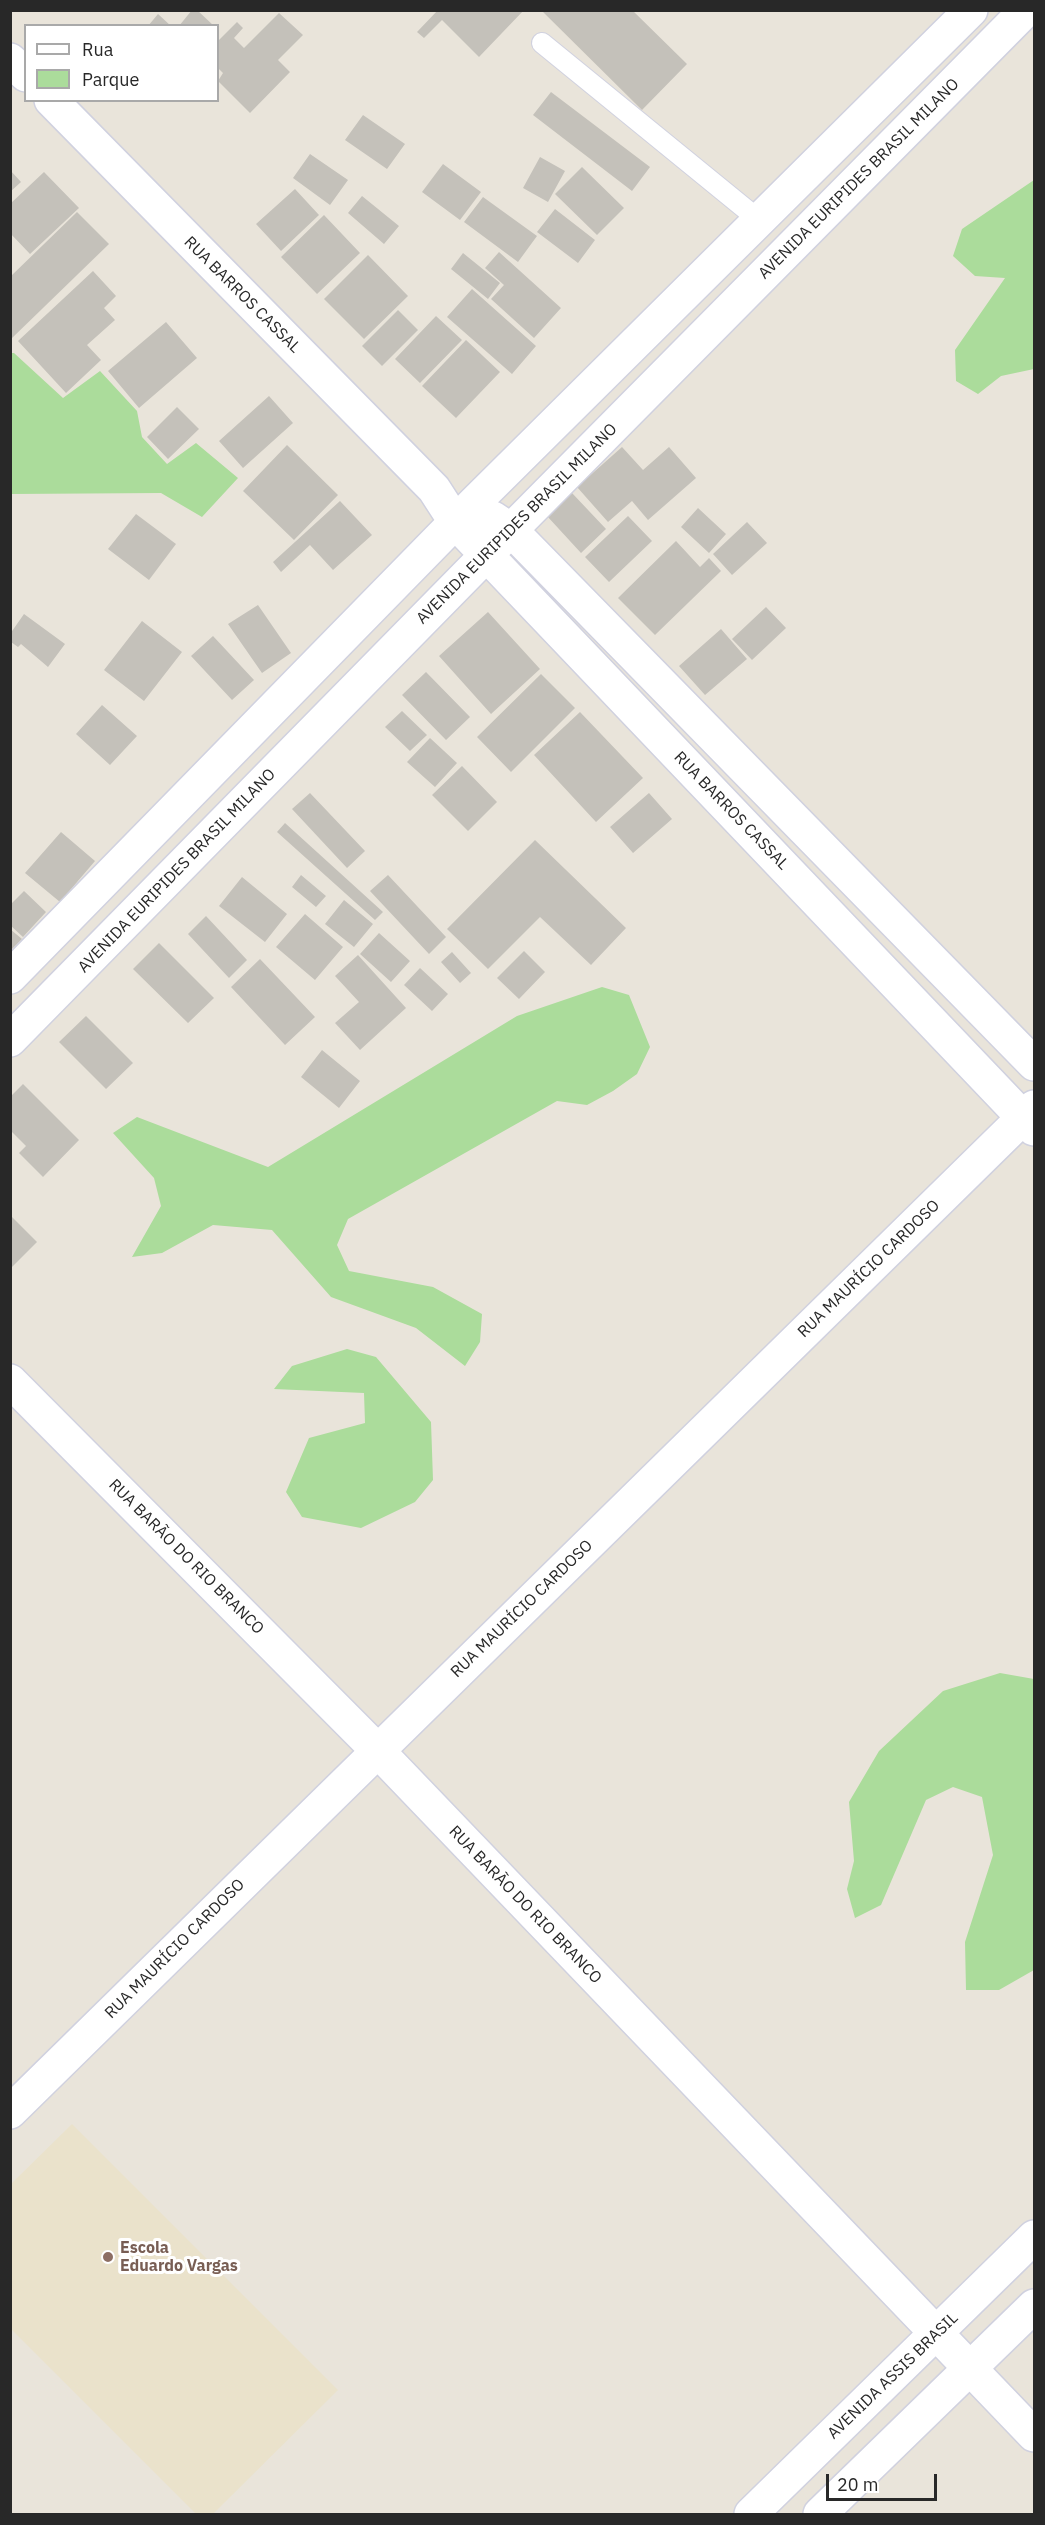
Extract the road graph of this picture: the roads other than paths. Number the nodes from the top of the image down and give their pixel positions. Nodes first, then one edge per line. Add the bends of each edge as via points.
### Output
1 (971, 10) edge
2 (1026, 10) edge
3 (542, 43) dead end
4 (10, 60) edge
5 (24, 73) edge
6 (53, 102) edge
7 (759, 220) junction
8 (693, 286) junction
9 (724, 316) junction
10 (465, 513) junction
11 (511, 530) junction
12 (487, 555) junction
13 (133, 852) junction
14 (828, 854) junction
15 (166, 882) junction
16 (798, 882) junction
17 (10, 977) edge
18 (10, 1040) edge
19 (1035, 1064) edge
20 (1031, 1118) edge
21 (10, 1381) edge
22 (377, 1750) junction
23 (10, 2112) edge
24 (1035, 2237) edge
25 (1035, 2306) edge
26 (936, 2334) junction
27 (970, 2369) junction
28 (1035, 2434) edge
29 (751, 2514) edge
30 (820, 2514) edge

1 - 7 street
2 - 9 street, AVENIDA EURIPIDES BRASIL MILANO
3 - 7 lane
4 - 5 street
6 - 10 street, RUA BARROS CASSAL via 434,489
7 - 8 street
8 - 9 street
8 - 10 street
9 - 11 street, AVENIDA EURIPIDES BRASIL MILANO
10 - 11 street, RUA BARROS CASSAL
10 - 12 street, RUA BARROS CASSAL
10 - 13 street
11 - 12 street, AVENIDA EURIPIDES BRASIL MILANO
11 - 14 street, RUA BARROS CASSAL
12 - 15 street, AVENIDA EURIPIDES BRASIL MILANO
12 - 16 street, RUA BARROS CASSAL
13 - 15 street
13 - 17 street
14 - 16 street
14 - 19 street, RUA BARROS CASSAL
15 - 18 street, AVENIDA EURIPIDES BRASIL MILANO
16 - 20 street, RUA BARROS CASSAL
20 - 22 street, RUA MAURÍCIO CARDOSO
21 - 22 street, RUA BARÃO DO RIO BRANCO
22 - 23 street, RUA MAURÍCIO CARDOSO
22 - 26 street, RUA BARÃO DO RIO BRANCO
24 - 26 street, AVENIDA ASSIS BRASIL
25 - 27 street
26 - 27 street, RUA BARÃO DO RIO BRANCO
26 - 29 street, AVENIDA ASSIS BRASIL
27 - 28 street, RUA BARÃO DO RIO BRANCO
27 - 30 street

